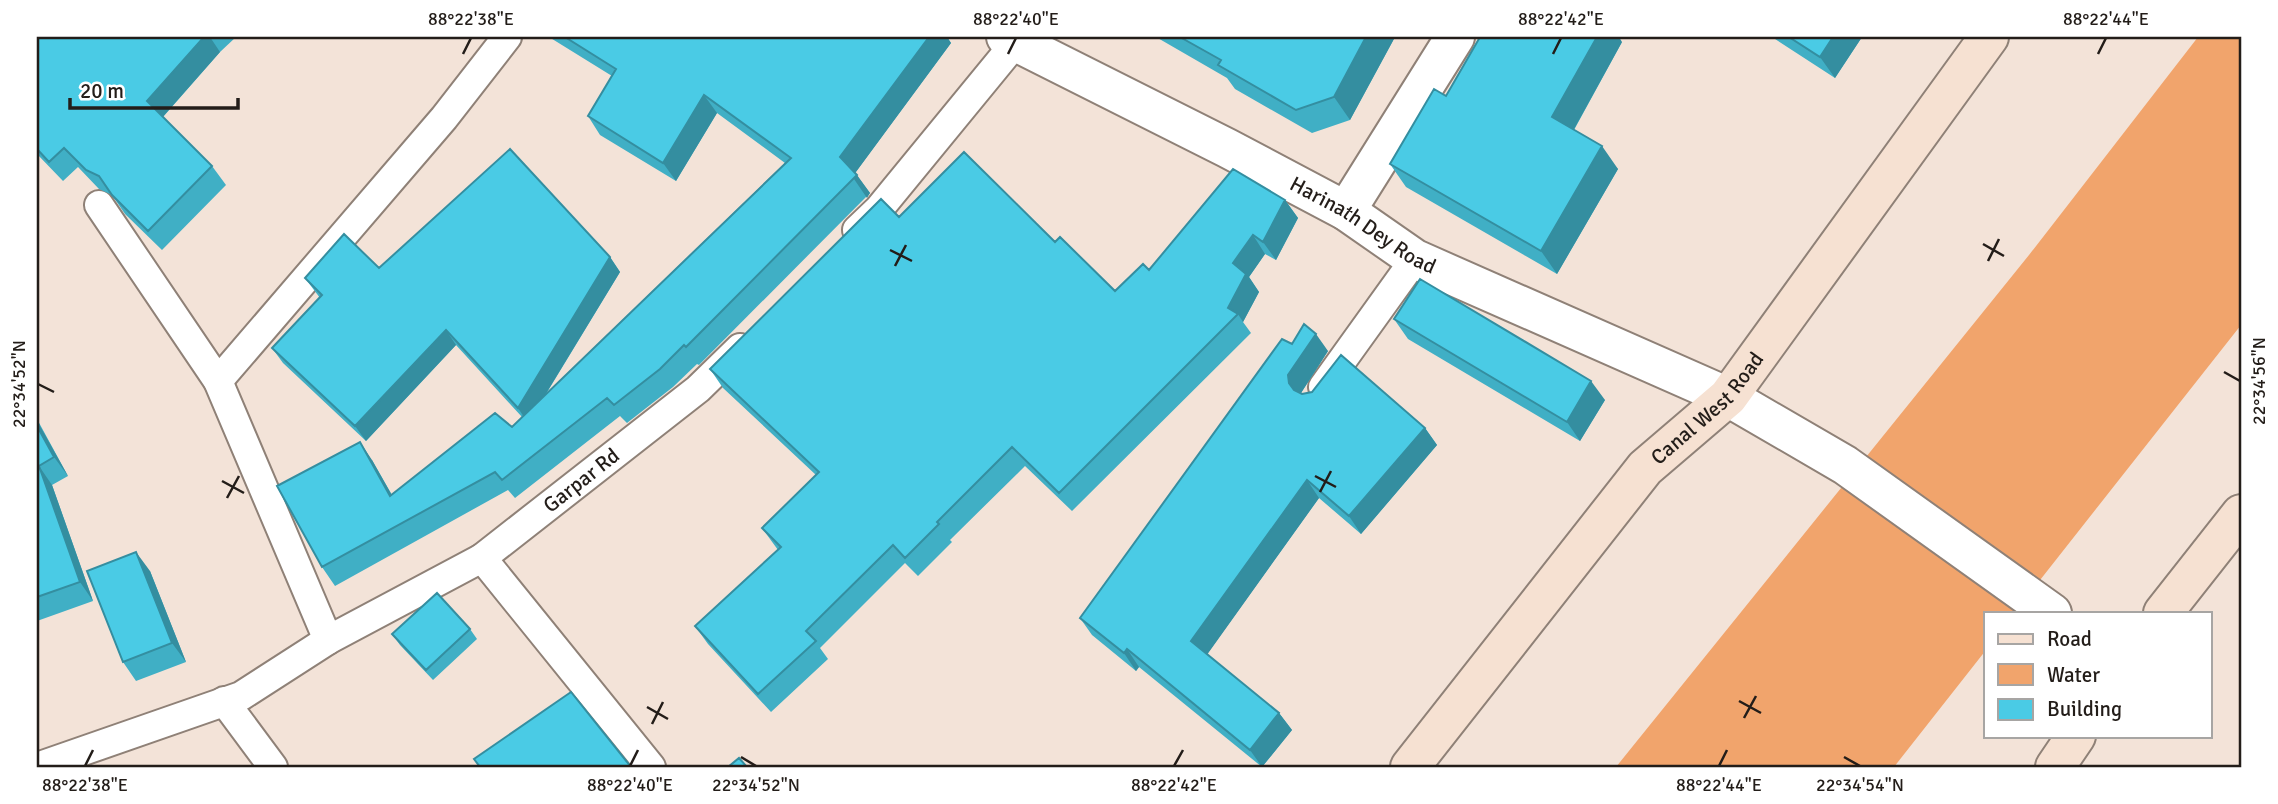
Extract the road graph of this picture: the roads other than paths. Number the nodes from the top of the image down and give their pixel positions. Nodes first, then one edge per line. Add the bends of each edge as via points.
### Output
1 (507, 37) edge
2 (1455, 37) edge
3 (1989, 37) edge
4 (1011, 39) edge
5 (99, 205) edge
6 (1346, 211) junction
7 (841, 247) edge
8 (1415, 259) junction
9 (755, 332) edge
10 (218, 381) junction
11 (1317, 395) edge
12 (1728, 397) junction
13 (2241, 514) edge
14 (482, 558) junction
15 (2051, 612) edge
16 (2164, 612) edge
17 (328, 640) junction
18 (224, 701) junction
19 (2075, 738) edge
20 (37, 767) edge
21 (273, 767) edge
22 (651, 767) edge
23 (1409, 767) edge
24 (2055, 767) edge

1 - 10 lane via 444,118
2 - 6 street
3 - 12 main road, Canal West Road
4 - 6 street, Harinath Dey Road
4 - 7 lane via 879,209
5 - 10 lane
6 - 8 street, Harinath Dey Road
8 - 11 lane
8 - 12 street, Harinath Dey Road
9 - 14 lane, Garpar Rd via 698,389
10 - 17 lane
12 - 15 street, Harinath Dey Road via 1844,466
12 - 23 main road, Canal West Road via 1645,468
13 - 16 main road
14 - 17 lane, Garpar Rd
14 - 22 lane
17 - 18 lane, Garpar Rd via 241,696
18 - 20 lane, Garpar Rd
18 - 21 lane
19 - 24 main road

